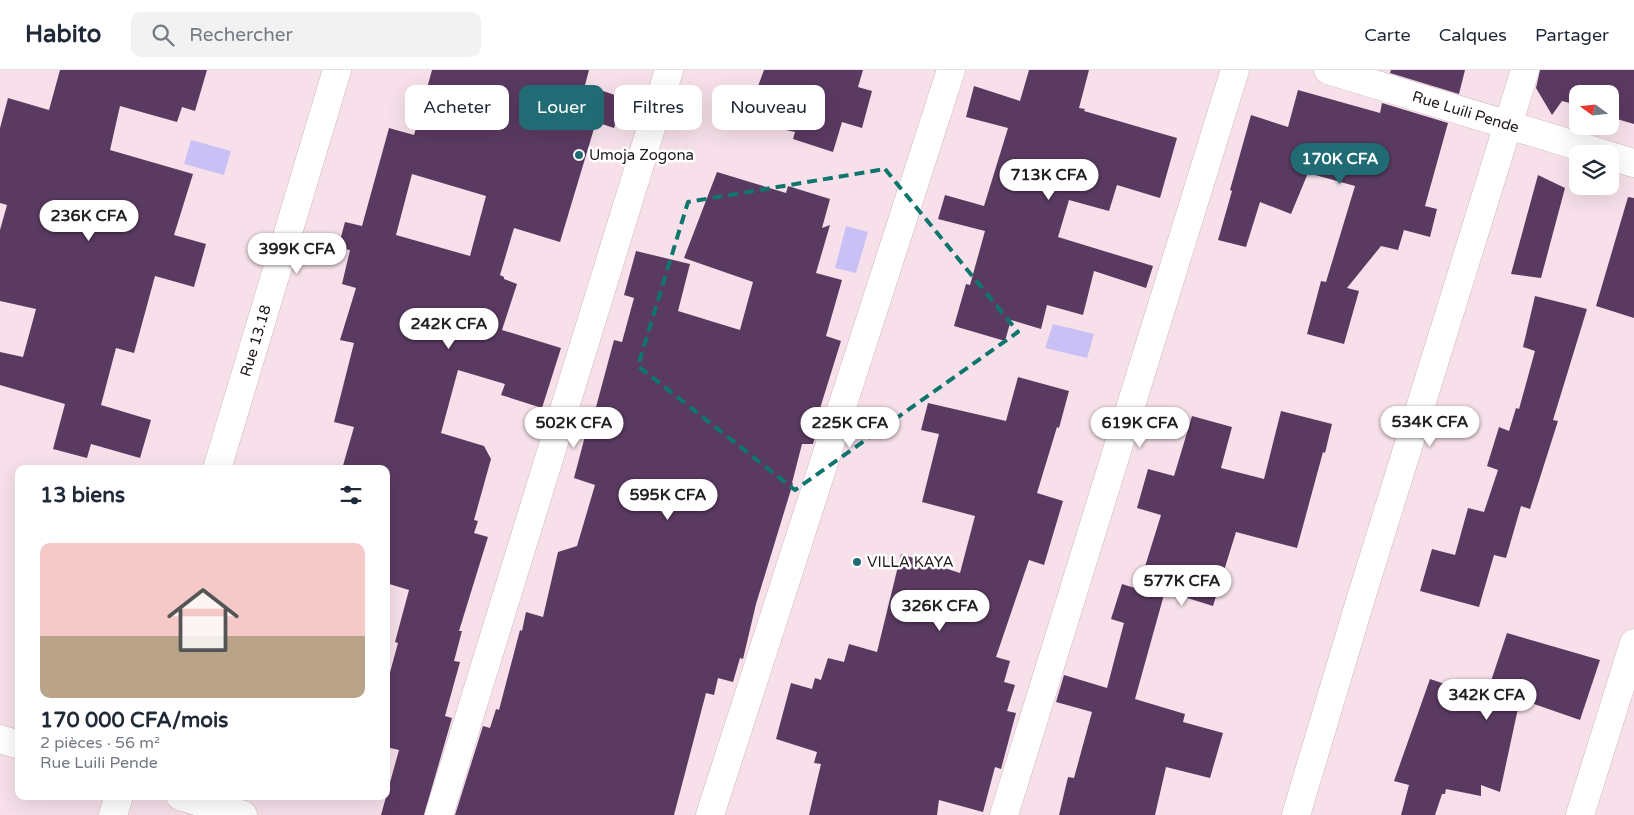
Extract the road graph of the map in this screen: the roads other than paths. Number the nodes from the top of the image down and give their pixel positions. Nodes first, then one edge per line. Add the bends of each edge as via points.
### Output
1 (337, 70) edge
2 (669, 70) edge
3 (951, 70) edge
4 (1235, 70) edge
5 (1328, 70) edge
6 (1525, 70) edge
7 (1509, 125) junction
8 (1575, 145) edge
9 (1619, 159) edge
10 (1634, 163) edge
11 (218, 465) edge
12 (1634, 643) edge
13 (0, 739) edge
14 (15, 744) edge
15 (118, 800) edge
16 (193, 800) edge
17 (113, 815) edge
18 (243, 815) edge
19 (438, 815) edge
20 (710, 815) edge
21 (1004, 815) edge
22 (1296, 815) edge
23 (1580, 815) edge

1 - 11 street, Rue 13.18
2 - 19 street
3 - 20 street
4 - 21 street
5 - 7 street, Rue Luili Pende
6 - 7 street
7 - 8 street, Rue Luili Pende
7 - 22 street
9 - 10 street
12 - 23 street
13 - 14 street
15 - 17 street
16 - 18 street

